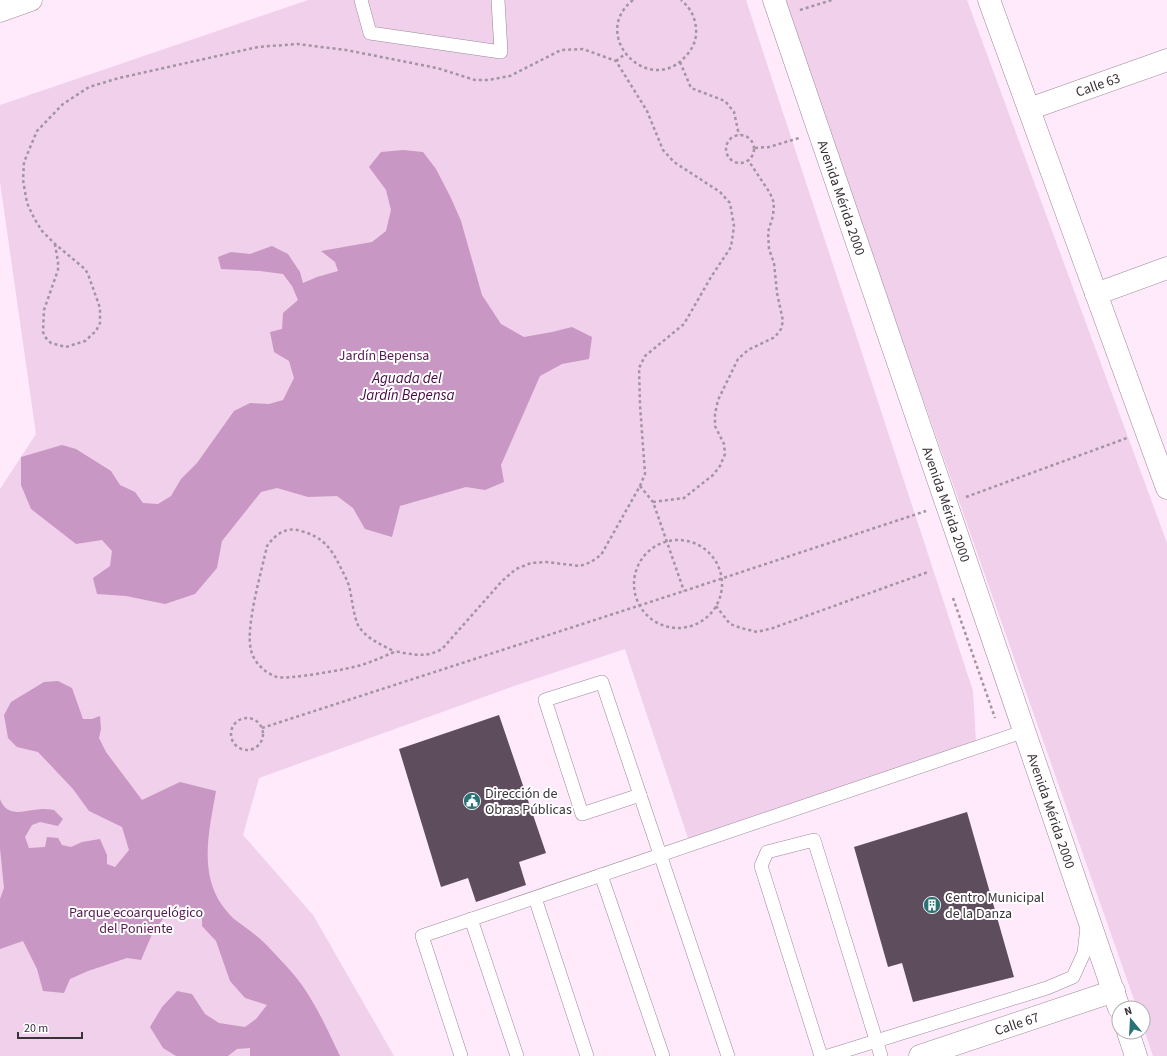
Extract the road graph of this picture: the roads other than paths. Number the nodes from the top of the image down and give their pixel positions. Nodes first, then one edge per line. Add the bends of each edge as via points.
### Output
1 (31, 0) edge
2 (361, 0) edge
3 (498, 0) edge
4 (989, 0) edge
5 (777, 8) edge
6 (0, 11) edge
7 (1167, 60) edge
8 (1029, 109) junction
9 (1167, 268) edge
10 (1096, 294) junction
11 (1166, 482) edge
12 (1025, 731) junction
13 (640, 795) junction
14 (661, 855) junction
15 (602, 875) junction
16 (535, 898) junction
17 (1088, 915) junction
18 (472, 919) junction
19 (1116, 1000) edge
20 (1111, 1001) edge
21 (1131, 1040) edge
22 (876, 1041) junction
23 (461, 1056) edge
24 (517, 1056) edge
25 (587, 1056) edge
26 (663, 1056) edge
27 (728, 1056) edge
28 (821, 1056) edge
29 (828, 1056) edge
30 (881, 1056) edge
31 (920, 1056) edge
32 (1136, 1056) edge

1 - 6 main road
2 - 3 lane via 370,33 501,52
4 - 8 main road
5 - 12 main road, Avenida Mérida 2000
7 - 8 main road, Calle 63
8 - 10 main road
9 - 10 main road
10 - 11 main road
12 - 14 lane
12 - 17 main road, Avenida Mérida 2000
13 - 13 lane via 602,682 545,700 582,814
13 - 14 lane
14 - 15 lane
14 - 27 lane
15 - 16 lane
15 - 26 lane
16 - 18 lane
16 - 25 lane
17 - 19 main road, Avenida Mérida 2000
17 - 22 lane via 1084,954 1072,977 1047,988
18 - 23 lane via 422,936
18 - 24 lane
20 - 31 main road, Calle 67
21 - 32 main road
22 - 28 lane via 814,840 767,852 761,866
22 - 29 lane
22 - 30 lane

